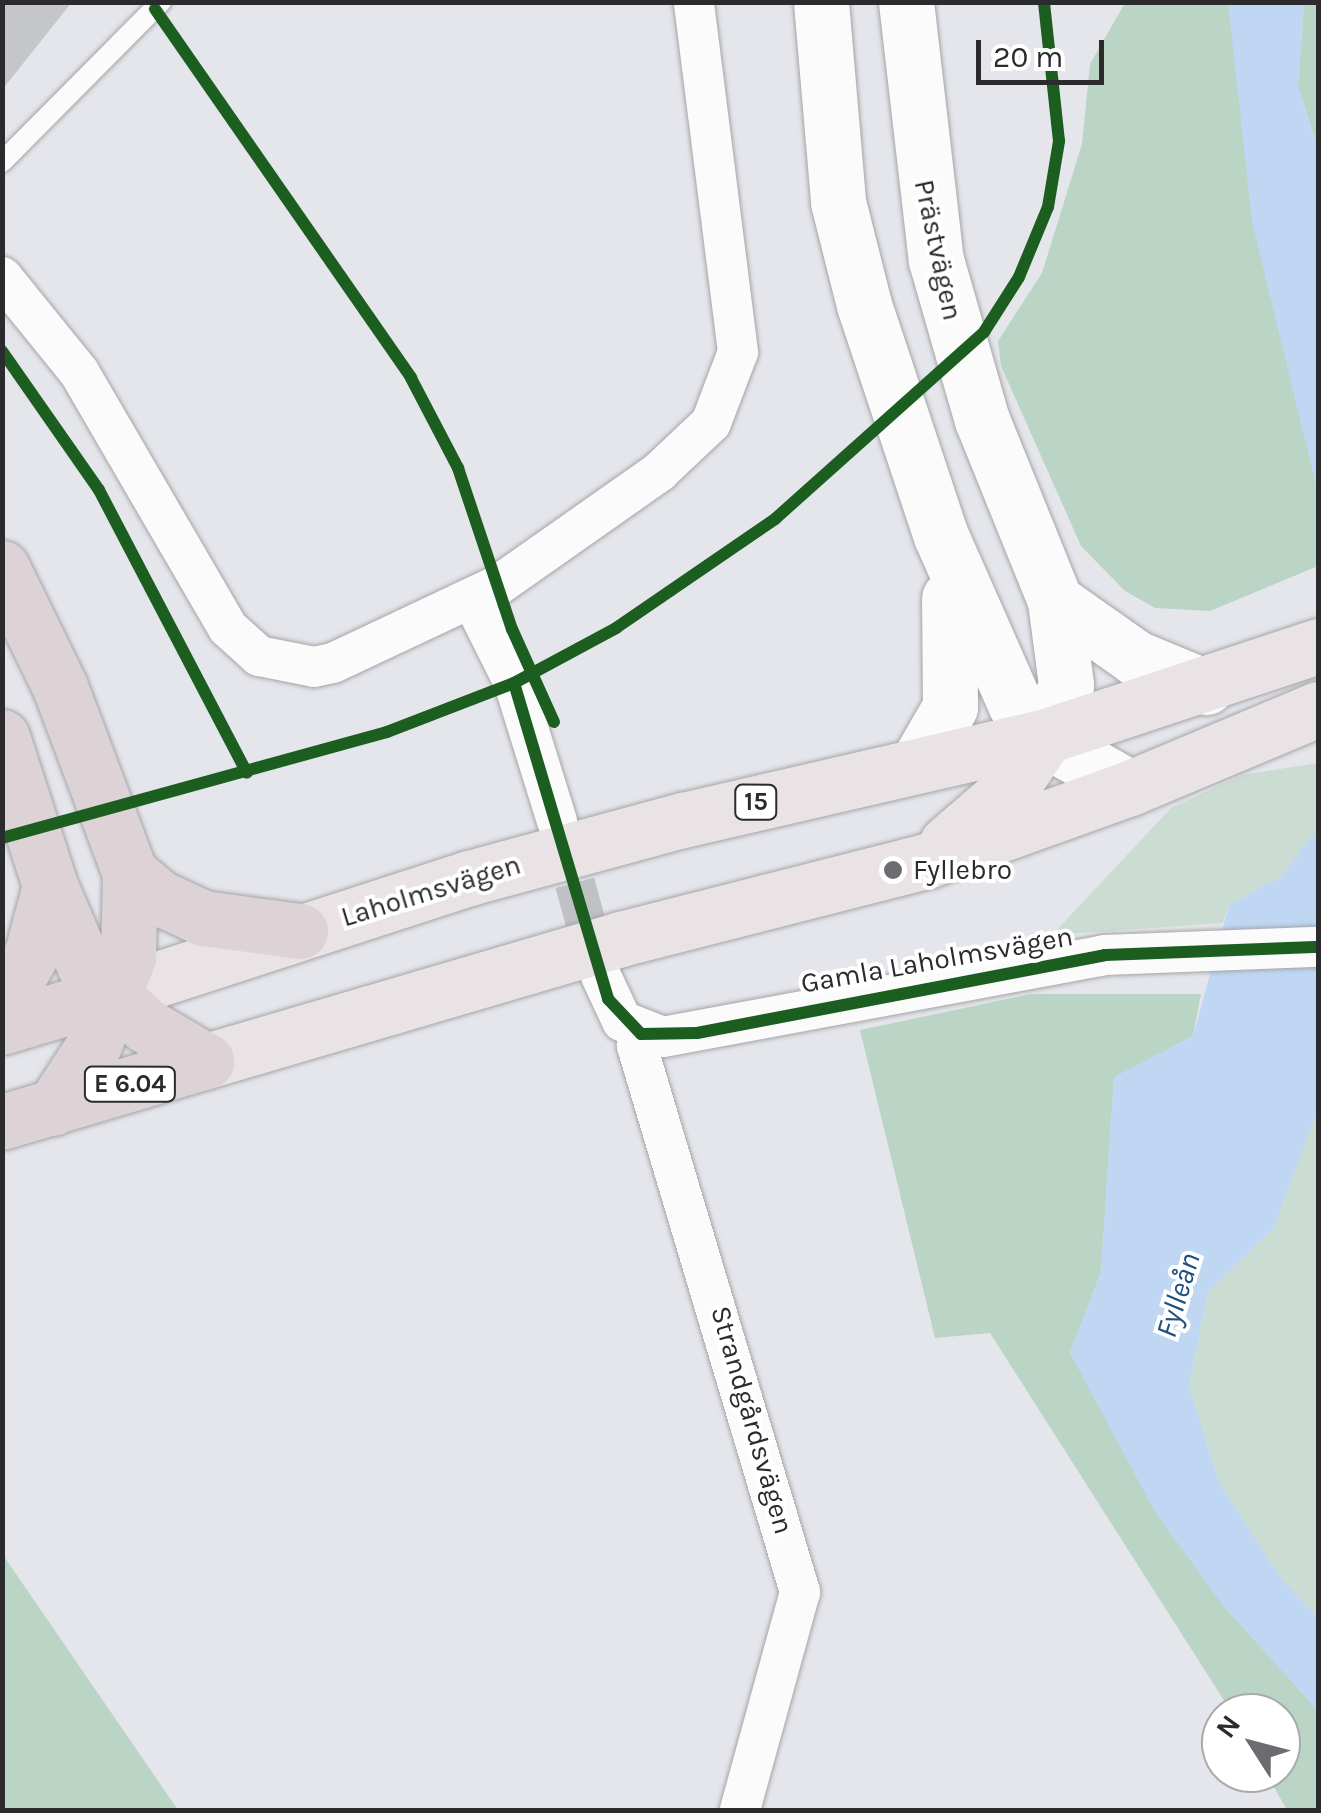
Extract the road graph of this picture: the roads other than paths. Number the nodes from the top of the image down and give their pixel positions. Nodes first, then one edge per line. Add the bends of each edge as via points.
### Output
1 (161, 2) edge
2 (694, 2) edge
3 (821, 2) edge
4 (906, 2) edge
5 (2, 162) edge
6 (2, 278) edge
7 (941, 536) junction
8 (2, 568) edge
9 (472, 599) junction
10 (1055, 600) junction
11 (1318, 646) edge
12 (1206, 687) junction
13 (1318, 709) edge
14 (1046, 736) junction
15 (2, 737) edge
16 (917, 764) junction
17 (1130, 788) junction
18 (558, 821) tunnel mouth
19 (926, 861) junction
20 (130, 873) junction
21 (50, 886) junction
22 (300, 931) junction
23 (1318, 948) edge
24 (601, 976) tunnel mouth
25 (112, 994) junction
26 (2, 1006) edge
27 (2, 1027) edge
28 (641, 1034) junction
29 (206, 1061) junction
30 (28, 1115) edge
31 (740, 1810) edge

1 - 5 lane
2 - 9 street via 738,352 711,423 659,472
3 - 7 street via 838,202 864,305
4 - 10 street, Prästvägen via 936,260 982,420
6 - 9 street via 79,372 228,628 259,656 314,667 333,663
7 - 14 street via 998,675
7 - 16 street via 954,676 950,707
8 - 20 highway via 60,687
9 - 18 street via 514,683
10 - 12 street via 1136,658
10 - 14 street, Prästvägen via 1066,686
11 - 12 main road, Laholmsvägen / 15
12 - 14 main road, Laholmsvägen / 15
13 - 17 main road
14 - 16 main road, Laholmsvägen / 15
14 - 17 street
14 - 19 main road via 1012,787
15 - 21 highway
16 - 22 main road, Laholmsvägen / 15 via 647,830
17 - 19 main road
19 - 29 main road via 601,944
20 - 22 highway via 160,898 204,918
20 - 25 highway via 128,958
21 - 25 highway via 71,945
21 - 26 highway via 32,953
22 - 25 main road, Laholmsvägen / 15
23 - 28 street, Gamla Laholmsvägen via 1175,950 1000,971 697,1033
24 - 28 street via 622,1021
25 - 27 highway, Laholmsvägen
25 - 29 highway via 145,1025
25 - 30 highway, E 6.04 via 94,1045
28 - 31 street, Strandgårdsvägen via 636,1046 800,1592
29 - 30 highway, E 6.04

